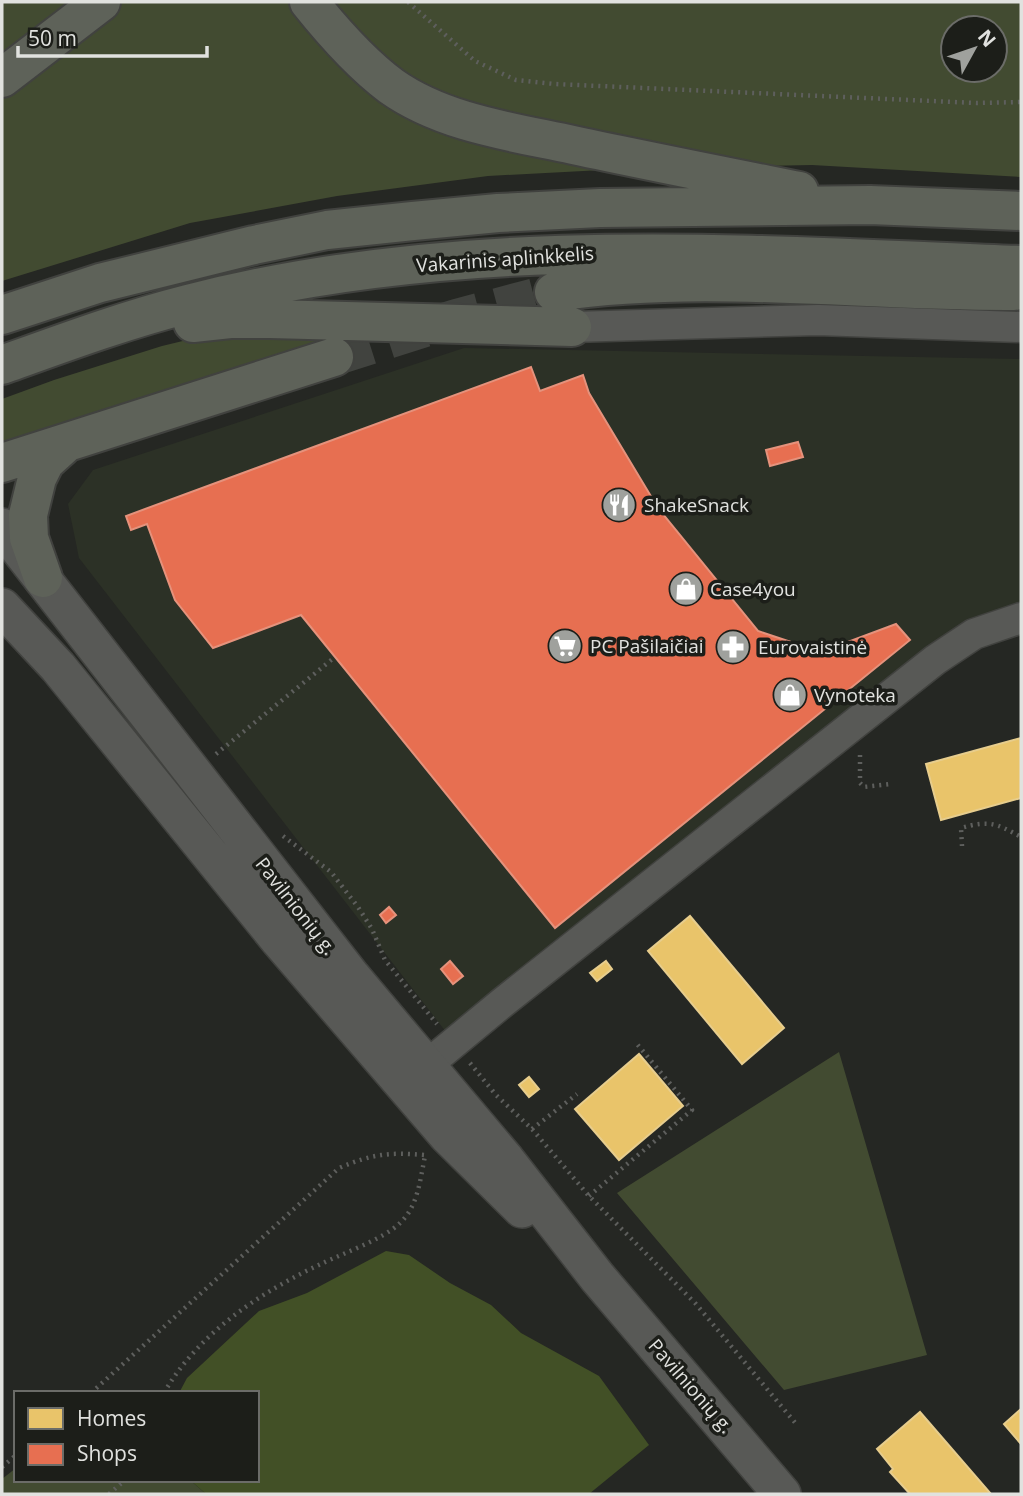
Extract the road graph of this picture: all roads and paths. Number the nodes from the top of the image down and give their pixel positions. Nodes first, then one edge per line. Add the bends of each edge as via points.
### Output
1 (101, 2) edge
2 (309, 2) edge
3 (408, 2) edge
4 (2, 78) edge
5 (1021, 102) edge
6 (870, 205) junction
7 (1021, 211) edge
8 (1021, 265) edge
9 (1021, 291) edge
10 (554, 292) tunnel mouth
11 (190, 314) junction
12 (2, 315) edge
13 (572, 327) joint
14 (1021, 327) edge
15 (334, 357) tunnel mouth
16 (2, 365) edge
17 (66, 443) junction
18 (2, 463) edge
19 (2, 527) edge
20 (43, 578) junction
21 (2, 607) edge
22 (1021, 618) edge
23 (335, 657) dead end
24 (845, 731) junction
25 (209, 745) dead end
26 (216, 754) junction
27 (223, 764) dead end
28 (891, 784) dead end
29 (276, 829) dead end
30 (1021, 836) edge
31 (962, 845) dead end
32 (637, 1044) dead end
33 (428, 1064) junction
34 (577, 1094) dead end
35 (532, 1129) junction
36 (589, 1196) junction
37 (93, 1391) edge
38 (165, 1391) edge
39 (797, 1426) dead end
40 (123, 1482) edge
41 (108, 1494) edge
42 (782, 1494) edge

1 - 4 highway
2 - 6 highway via 361,60 393,87 467,120
3 - 5 path via 475,61 516,80
6 - 7 highway
6 - 12 highway via 600,208 327,230 88,286
8 - 11 highway, Vakarinis aplinkkelis via 719,253 537,254 349,273
9 - 10 highway via 689,281 609,284
11 - 13 highway via 230,319
11 - 16 highway, Vakarinis aplinkkelis via 90,334
13 - 14 street via 818,320
15 - 17 highway
17 - 18 highway
17 - 20 highway via 37,478 28,515 29,538
19 - 20 street, Pavilnionių g.
20 - 33 street, Pavilnionių g. via 298,909
21 - 33 street, Pavilnionių g. via 58,667 279,940
22 - 24 street via 974,634
23 - 26 path
24 - 28 path via 859,751 864,788
24 - 33 street
25 - 26 path
26 - 27 path
29 - 33 path via 331,872 358,906
30 - 31 path via 999,824 982,822 961,828
32 - 36 path via 692,1110
33 - 35 path via 496,1095
33 - 42 street, Pavilnionių g. via 480,1170 598,1278
34 - 35 path
35 - 36 path
36 - 39 path via 696,1304
37 - 38 path via 339,1168 367,1156 425,1155 415,1203 398,1226 290,1278 244,1307 192,1353
40 - 41 path

